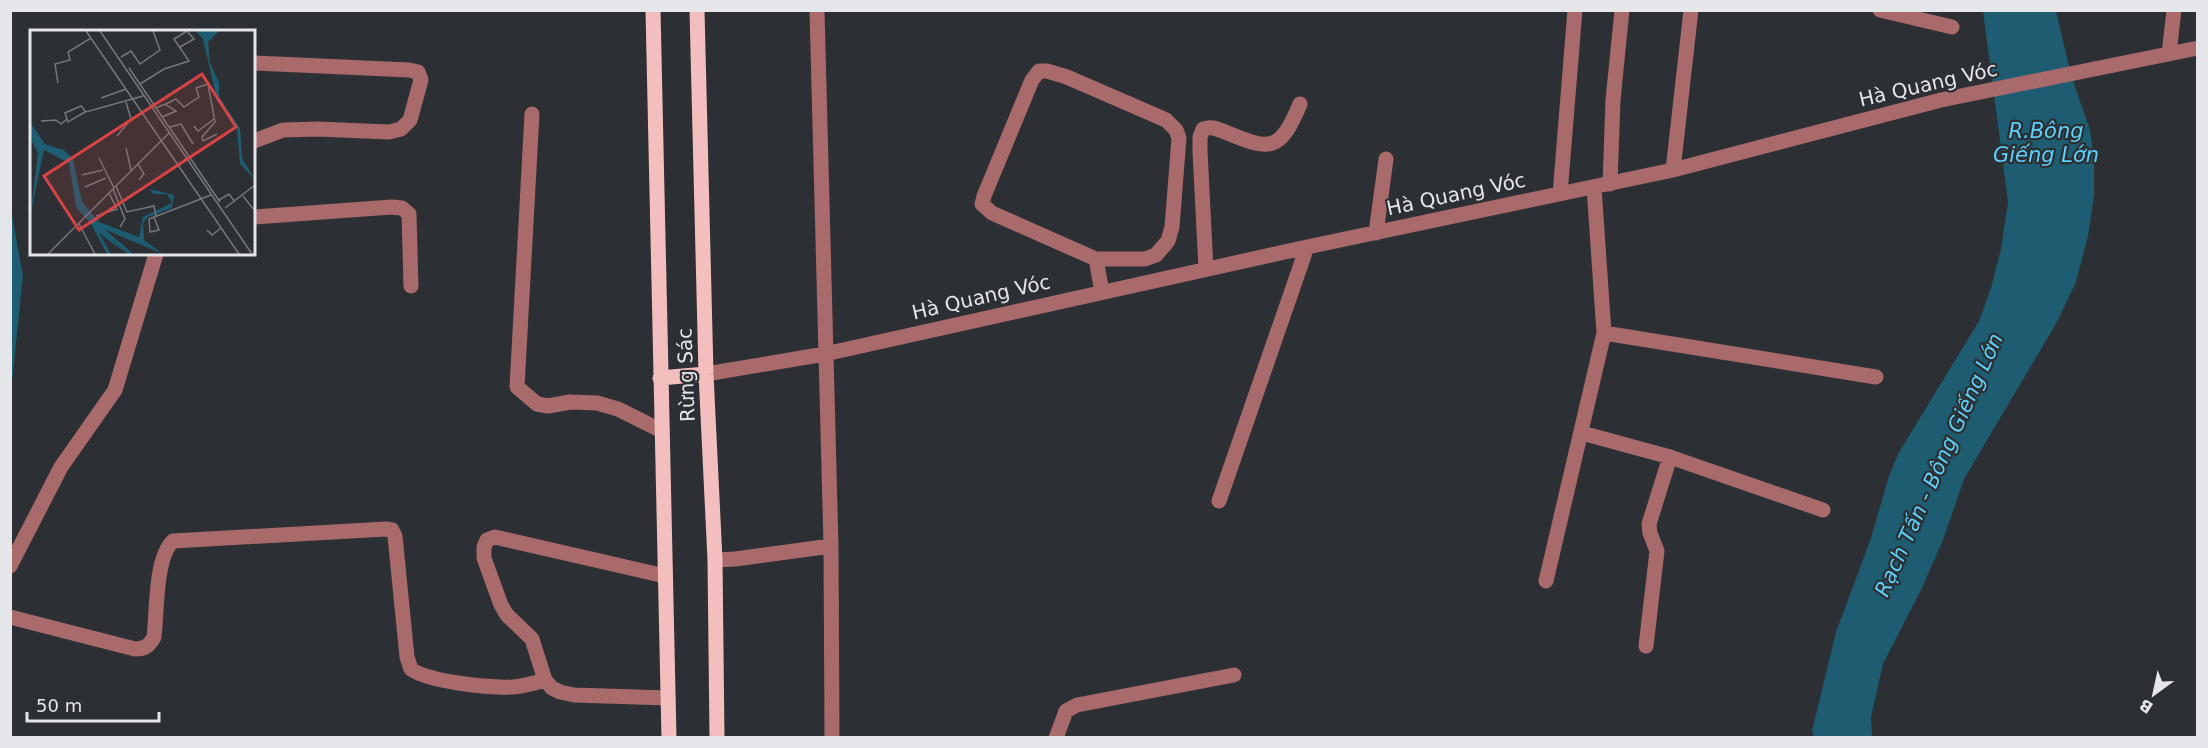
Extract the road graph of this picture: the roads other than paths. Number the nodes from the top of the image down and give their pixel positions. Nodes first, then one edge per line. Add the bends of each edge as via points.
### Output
1 (653, 10) edge
2 (697, 10) edge
3 (817, 10) edge
4 (1575, 10) edge
5 (1622, 10) edge
6 (1691, 10) edge
7 (1880, 10) edge
8 (2174, 10) edge
9 (1952, 27) dead end
10 (2198, 48) edge
11 (2169, 54) junction
12 (255, 63) edge
13 (1300, 104) dead end
14 (532, 114) dead end
15 (255, 141) edge
16 (1386, 159) dead end
17 (1673, 170) junction
18 (1610, 184) junction
19 (1594, 187) junction
20 (1560, 194) junction
21 (255, 217) edge
22 (1376, 233) junction
23 (1307, 247) junction
24 (156, 255) edge
25 (1096, 259) junction
26 (1206, 269) junction
27 (411, 285) dead end
28 (1102, 292) junction
29 (1604, 333) junction
30 (825, 354) junction
31 (713, 372) junction
32 (1876, 377) dead end
33 (660, 378) junction
34 (662, 431) junction
35 (1582, 433) junction
36 (1670, 457) junction
37 (1219, 501) dead end
38 (1823, 510) dead end
39 (831, 546) junction
40 (715, 560) junction
41 (10, 566) edge
42 (666, 576) junction
43 (1546, 581) dead end
44 (10, 617) edge
45 (1646, 646) dead end
46 (1234, 675) dead end
47 (545, 680) junction
48 (668, 698) junction
49 (669, 738) edge
50 (717, 738) edge
51 (832, 738) edge
52 (1056, 738) edge

1 - 33 main road, Rừng Sác
2 - 31 main road, Rừng Sác
3 - 30 street
4 - 20 street
5 - 18 street
6 - 17 street
7 - 9 street
8 - 11 street
10 - 11 street, Hà Quang Vóc
11 - 17 street, Hà Quang Vóc via 1941,100
12 - 15 street via 409,70 418,72 421,80 410,120 401,129 283,130
13 - 26 street via 1281,140 1272,145 1253,143 1211,127 1203,129 1200,151
14 - 34 street via 517,387 537,404 597,403
16 - 22 street
17 - 18 street, Hà Quang Vóc
18 - 19 street, Hà Quang Vóc
19 - 20 street, Hà Quang Vóc
19 - 29 street
20 - 22 street, Hà Quang Vóc
21 - 27 street via 402,208 409,214
22 - 23 street, Hà Quang Vóc
23 - 26 street, Hà Quang Vóc
23 - 37 street
24 - 41 street via 115,390 61,467
25 - 25 street via 992,213 982,204 1039,71 1067,77 1166,120 1179,138 1168,241 1156,255 1145,259
25 - 28 street
26 - 28 street, Hà Quang Vóc
28 - 30 street, Hà Quang Vóc
29 - 32 street
29 - 35 street
30 - 31 street, Hà Quang Vóc
30 - 39 street
31 - 33 main road
31 - 40 main road, Rừng Sác
33 - 34 main road, Rừng Sác
34 - 42 main road, Rừng Sác
35 - 36 street
35 - 43 street
36 - 38 street
36 - 45 street via 1649,524 1657,551
39 - 40 street
39 - 51 street
40 - 50 main road, Rừng Sác
42 - 47 street via 495,537 487,540 484,558 501,606 532,639
42 - 48 main road, Rừng Sác
44 - 47 street via 144,649 154,637 162,561 173,541 386,529 395,536 411,669 424,676 500,687
46 - 52 street via 1077,705 1066,711
47 - 48 street via 552,688 574,695
48 - 49 main road, Rừng Sác

